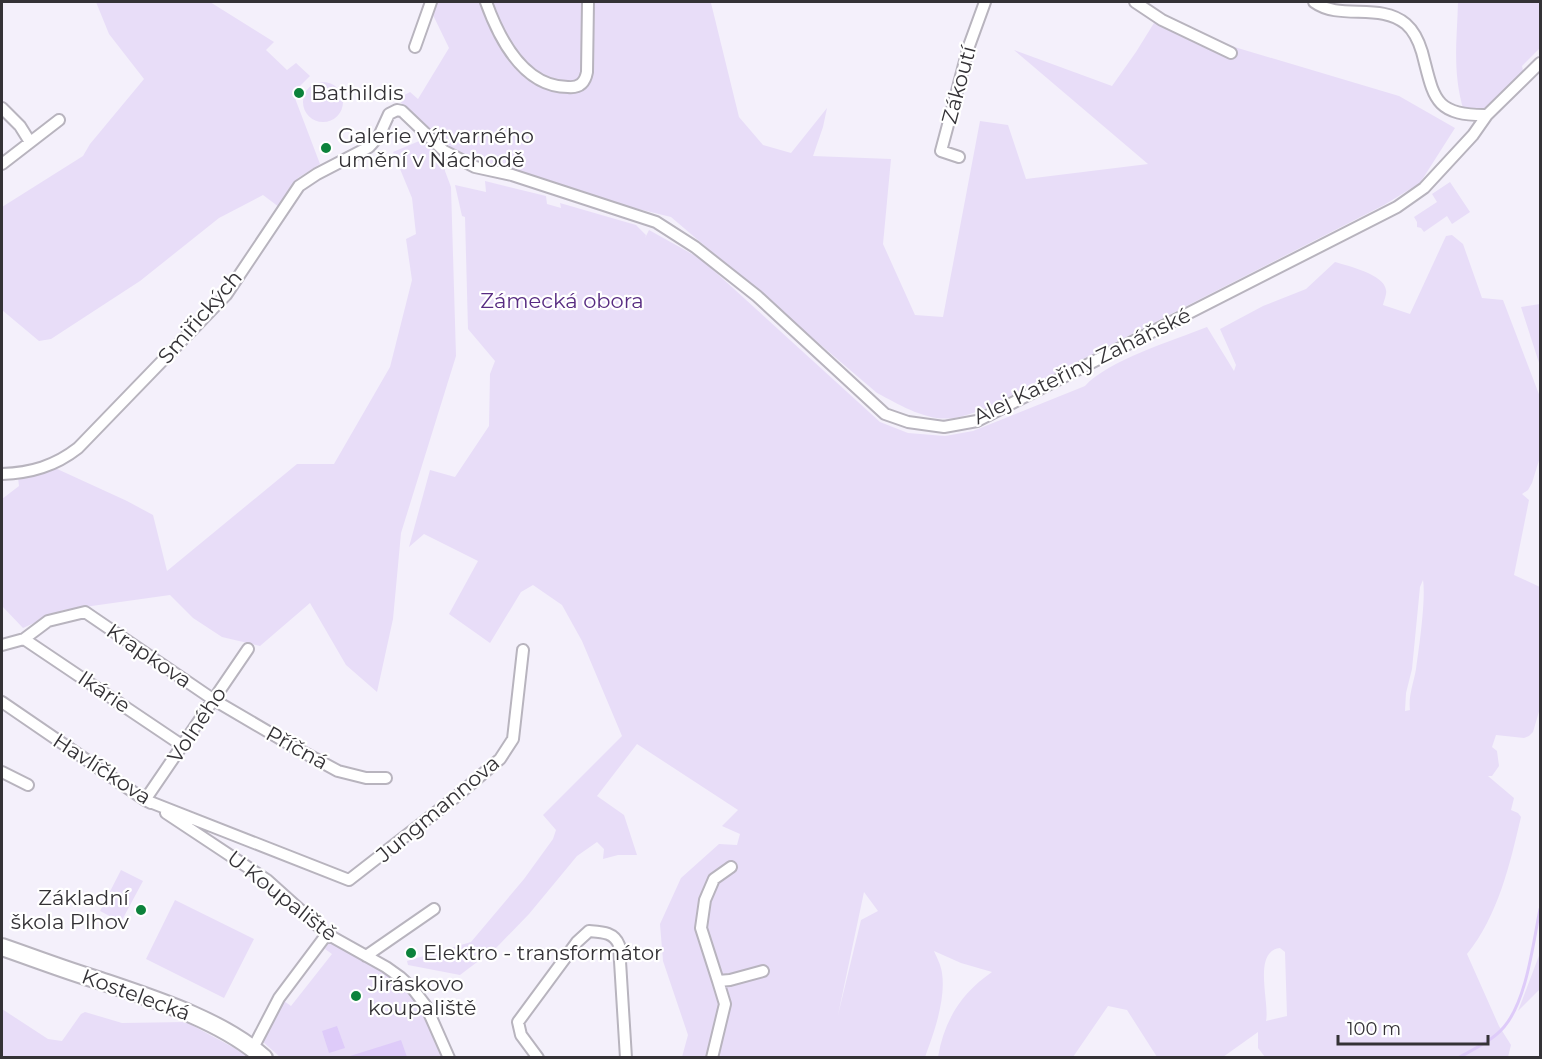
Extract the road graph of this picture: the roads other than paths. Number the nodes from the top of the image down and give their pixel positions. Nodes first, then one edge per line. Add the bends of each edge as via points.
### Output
1 (431, 2) edge
2 (486, 2) edge
3 (588, 2) edge
4 (985, 2) edge
5 (1134, 2) edge
6 (1314, 2) edge
7 (415, 47) dead end
8 (1231, 53) dead end
9 (1540, 63) edge
10 (2, 108) edge
11 (402, 111) joint
12 (1487, 115) junction
13 (59, 120) dead end
14 (30, 142) junction
15 (959, 157) dead end
16 (2, 164) edge
17 (2, 474) edge
18 (24, 639) junction
19 (2, 645) edge
20 (248, 649) dead end
21 (523, 650) dead end
22 (214, 700) junction
23 (2, 702) edge
24 (183, 746) junction
25 (2, 772) edge
26 (386, 778) dead end
27 (28, 785) dead end
28 (145, 800) junction
29 (731, 867) dead end
30 (342, 879) joint
31 (435, 909) dead end
32 (327, 934) junction
33 (2, 947) edge
34 (366, 956) junction
35 (763, 971) dead end
36 (718, 981) junction
37 (259, 1053) edge
38 (449, 1058) edge
39 (538, 1058) edge
40 (626, 1058) edge
41 (712, 1058) edge

1 - 7 street
2 - 3 street via 501,38 529,74 552,85 573,88 586,78
4 - 15 street, Zákoutí via 941,151
5 - 8 street via 1162,21
6 - 12 street via 1335,9 1383,13 1401,21 1420,45 1439,104 1453,112
9 - 12 street, Alej Kateřiny Zaháňské
10 - 14 street via 21,126
11 - 12 street, Alej Kateřiny Zaháňské via 444,151 475,167 512,175 656,222 757,296 885,414 944,428 977,421 1397,207 1424,188
11 - 17 street, Smiřických via 389,114 369,147 299,186 226,295 78,448 49,466
13 - 14 street
14 - 16 street
18 - 19 street
18 - 22 street, Krapkova via 48,621 85,612
18 - 24 street, Ikárie
20 - 22 street, Volného
21 - 30 street, Jungmannova via 513,740 507,751 393,848 354,877
22 - 24 street, Volného
22 - 26 street, Příčná via 338,771
23 - 28 street, Havlíčkova
24 - 28 street, Volného
25 - 27 street
28 - 30 street, Havlíčkova
28 - 32 street, U Koupaliště via 267,880
29 - 36 street via 714,879 705,900 701,928
31 - 34 street
32 - 34 street, U Koupaliště
32 - 37 street via 279,998
33 - 37 main road, Kostelecká via 154,999 217,1027
34 - 38 street, U Koupaliště via 413,989 426,1006
35 - 36 street
36 - 41 street via 725,1004
39 - 40 street via 521,1035 518,1022 589,931 610,934 619,945

